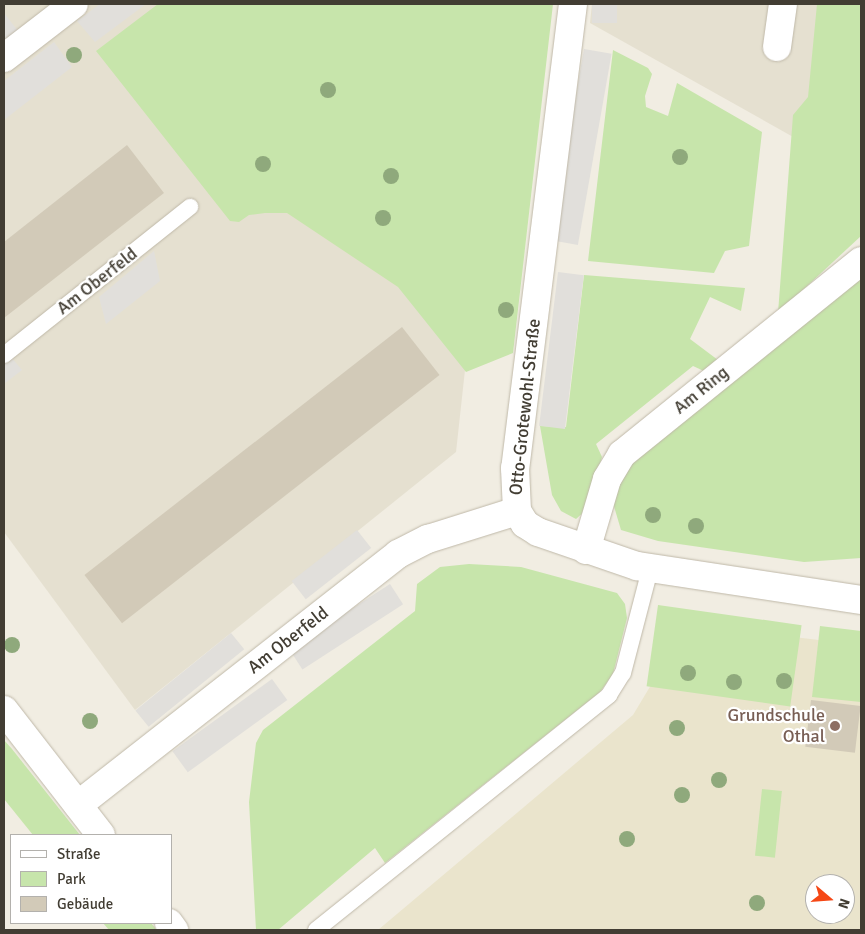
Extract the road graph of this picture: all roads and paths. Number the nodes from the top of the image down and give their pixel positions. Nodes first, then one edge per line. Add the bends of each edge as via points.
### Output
1 (573, 4) edge
2 (783, 4) edge
3 (66, 6) edge
4 (777, 47) dead end
5 (4, 58) edge
6 (190, 207) dead end
7 (861, 261) edge
8 (4, 355) edge
9 (517, 511) junction
10 (586, 550) junction
11 (650, 569) junction
12 (861, 600) edge
13 (4, 710) edge
14 (78, 805) junction
15 (100, 834) edge
16 (316, 930) edge

1 - 9 street, Otto-Grotewohl-Straße via 515,468 513,488
2 - 4 street
3 - 5 street
6 - 8 lane, Am Oberfeld
7 - 10 street, Am Ring via 622,454 607,479
9 - 10 street, Otto-Grotewohl-Straße via 531,528
9 - 14 street, Am Oberfeld via 428,539 398,554
10 - 11 street, Otto-Grotewohl-Straße
11 - 12 street, Otto-Grotewohl-Straße
11 - 16 lane via 623,673 609,695
13 - 14 street
14 - 15 street

